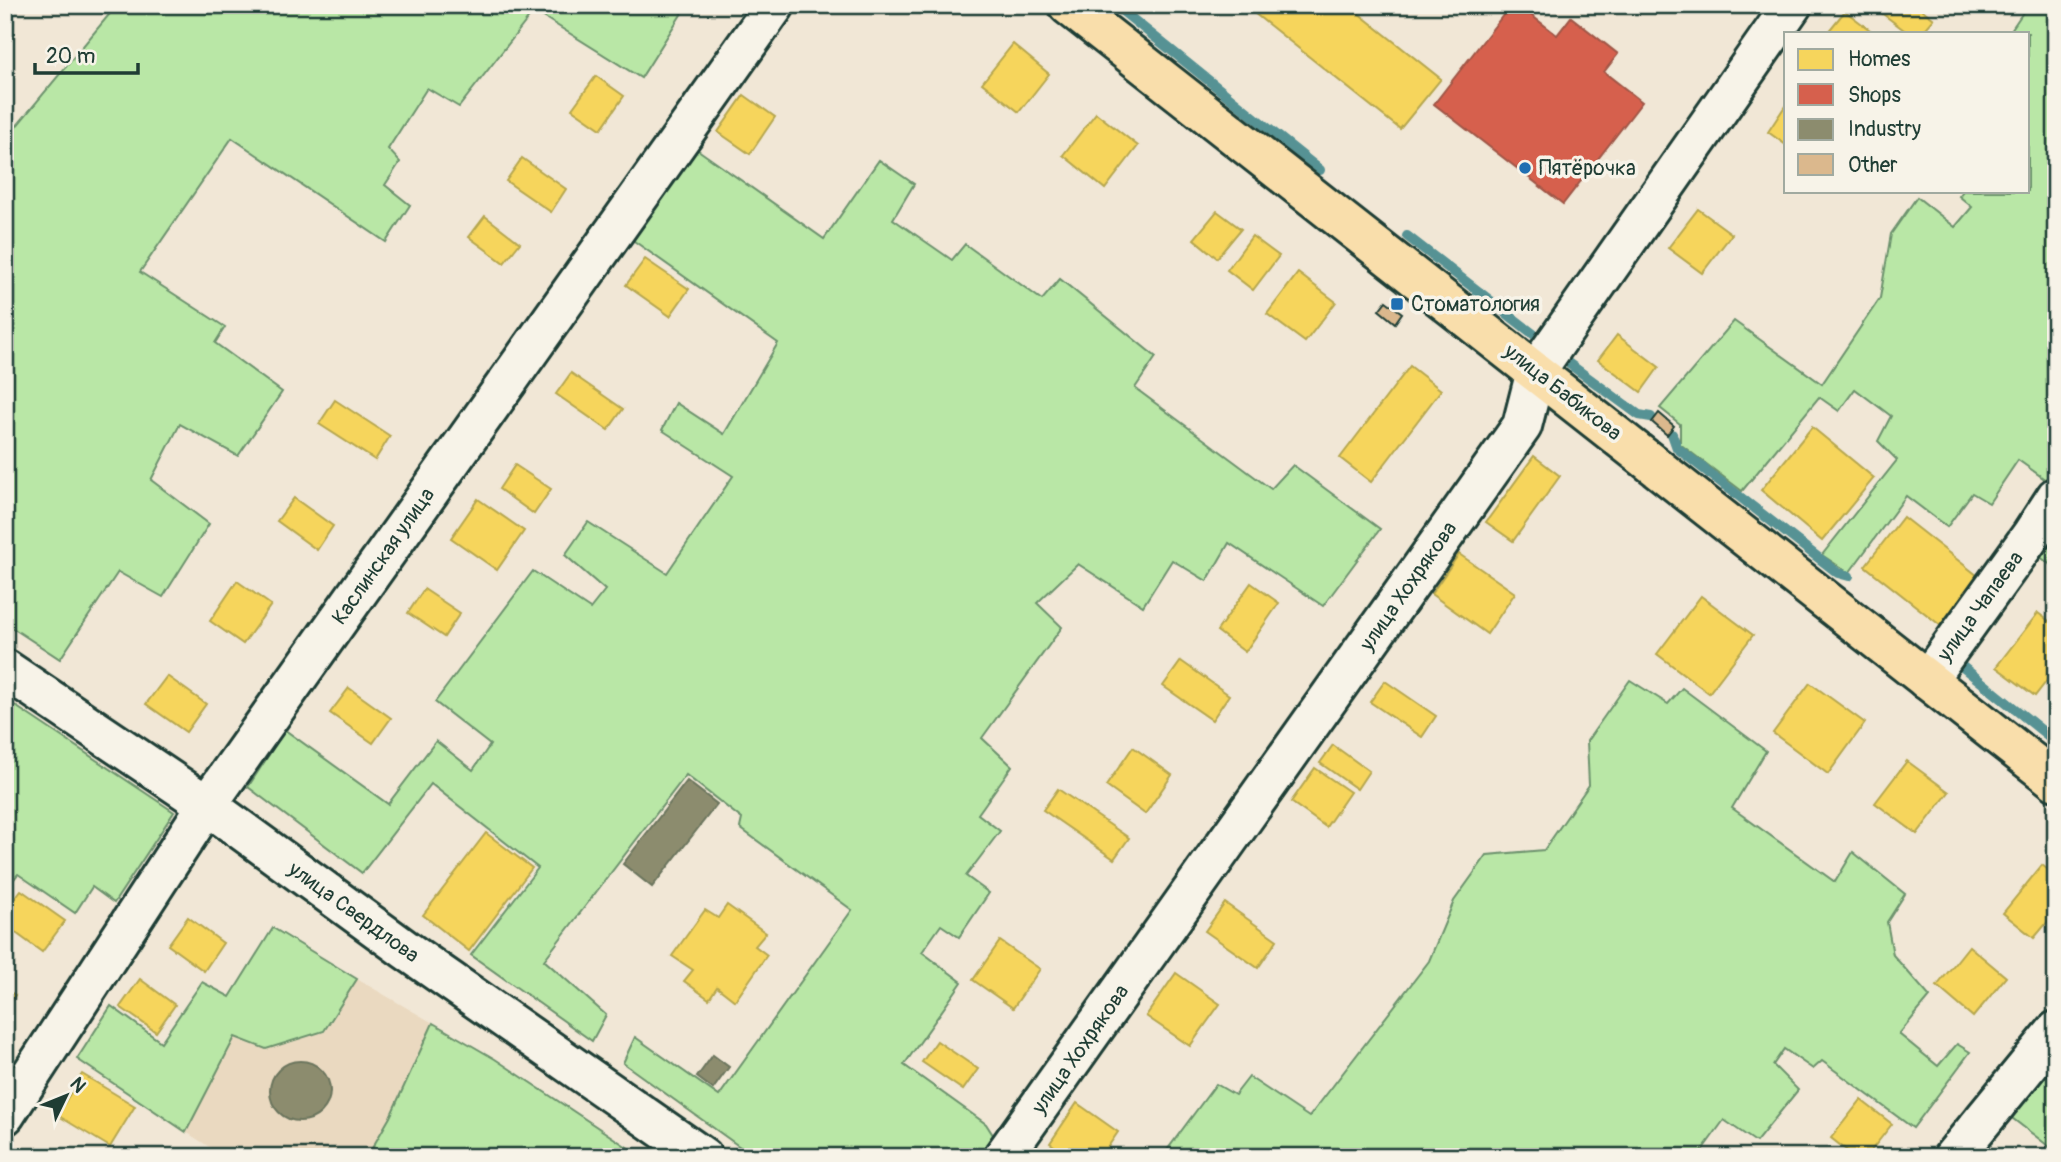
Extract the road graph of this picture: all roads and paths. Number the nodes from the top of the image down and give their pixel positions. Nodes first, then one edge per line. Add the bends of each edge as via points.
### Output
1 (775, 5) edge
2 (1068, 5) edge
3 (1792, 5) edge
4 (1536, 371) junction
5 (2056, 497) edge
6 (5, 668) edge
7 (1927, 680) junction
8 (2056, 782) edge
9 (207, 805) junction
10 (2056, 1031) edge
11 (5, 1115) edge
12 (703, 1157) edge
13 (1003, 1157) edge
14 (1953, 1157) edge

1 - 9 street, Каслинская улица
2 - 4 main road, улица Бабикова
3 - 4 street, улица Хохрякова
4 - 7 main road, улица Бабикова
4 - 13 street, улица Хохрякова via 1522,426
5 - 7 street, улица Чапаева
6 - 9 street, улица Свердлова
7 - 8 main road, улица Бабикова
9 - 11 street, Каслинская улица
9 - 12 street, улица Свердлова
10 - 14 street

